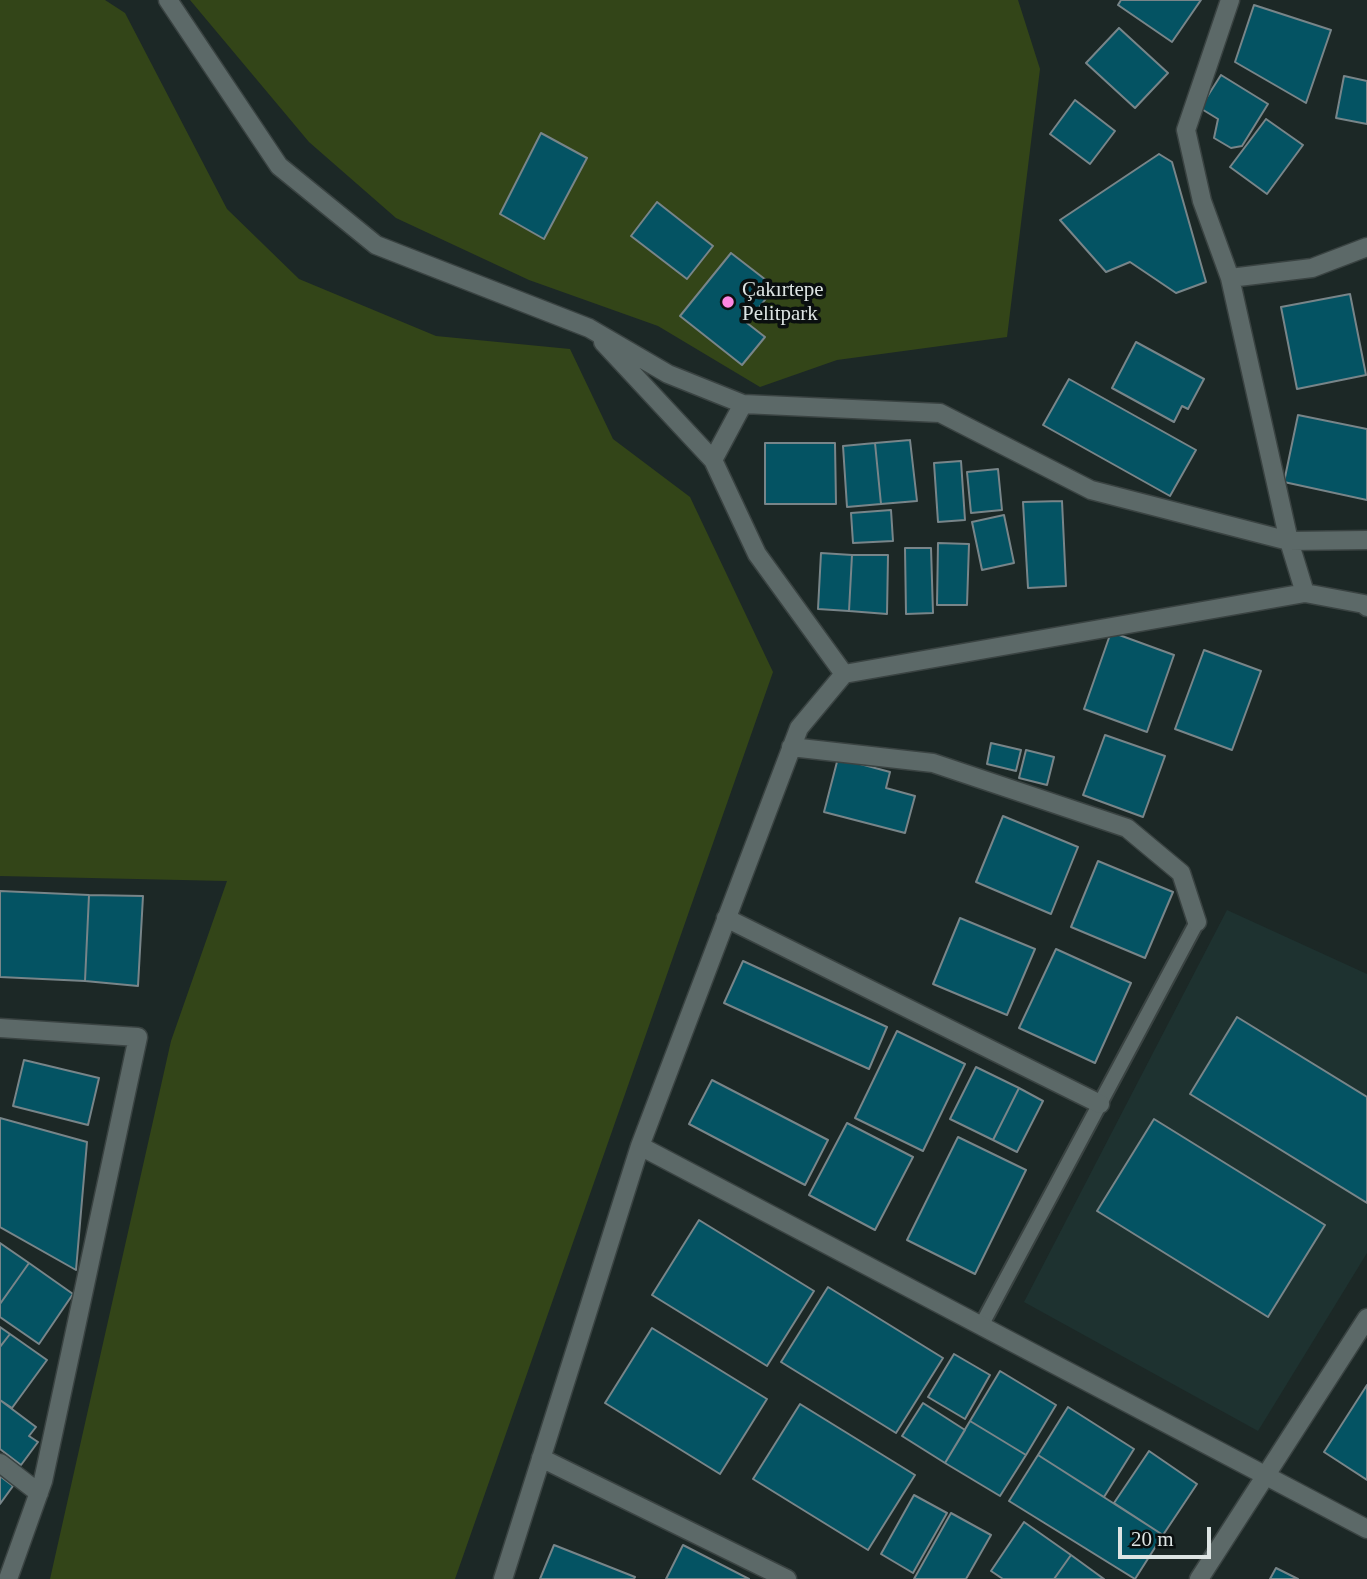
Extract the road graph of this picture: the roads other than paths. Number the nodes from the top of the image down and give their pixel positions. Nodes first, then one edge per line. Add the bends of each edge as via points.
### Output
1 (168, 0) edge
2 (1230, 0) edge
3 (1367, 247) edge
4 (1230, 278) junction
5 (589, 328) junction
6 (743, 404) junction
7 (713, 460) junction
8 (1367, 540) edge
9 (1289, 541) junction
10 (1305, 593) junction
11 (1367, 607) edge
12 (844, 674) junction
13 (791, 747) junction
14 (726, 918) junction
15 (1197, 922) joint
16 (0, 1028) edge
17 (1100, 1104) junction
18 (640, 1146) junction
19 (1367, 1318) edge
20 (981, 1326) junction
21 (541, 1458) junction
22 (0, 1463) edge
23 (1265, 1475) junction
24 (39, 1493) junction
25 (1367, 1529) edge
26 (8, 1579) edge
27 (503, 1579) edge
28 (787, 1579) edge
29 (1199, 1579) edge

1 - 5 street via 279,166 376,245
2 - 4 street via 1186,130 1202,201
3 - 4 street via 1312,268
4 - 9 street
5 - 6 street via 668,374
5 - 7 street
6 - 7 street
6 - 9 street via 940,413 1091,490
7 - 12 street via 757,554
8 - 9 street
9 - 10 street
10 - 11 street
10 - 12 street
12 - 13 street via 799,727
13 - 14 street
13 - 15 street via 933,763 1127,828 1181,873
14 - 17 street
14 - 18 street
15 - 17 lane
16 - 24 street via 138,1037
17 - 20 lane
18 - 20 street
18 - 21 street
19 - 23 street
20 - 23 street
21 - 27 street
21 - 28 street
22 - 24 street
23 - 25 street
23 - 29 street
24 - 26 street

